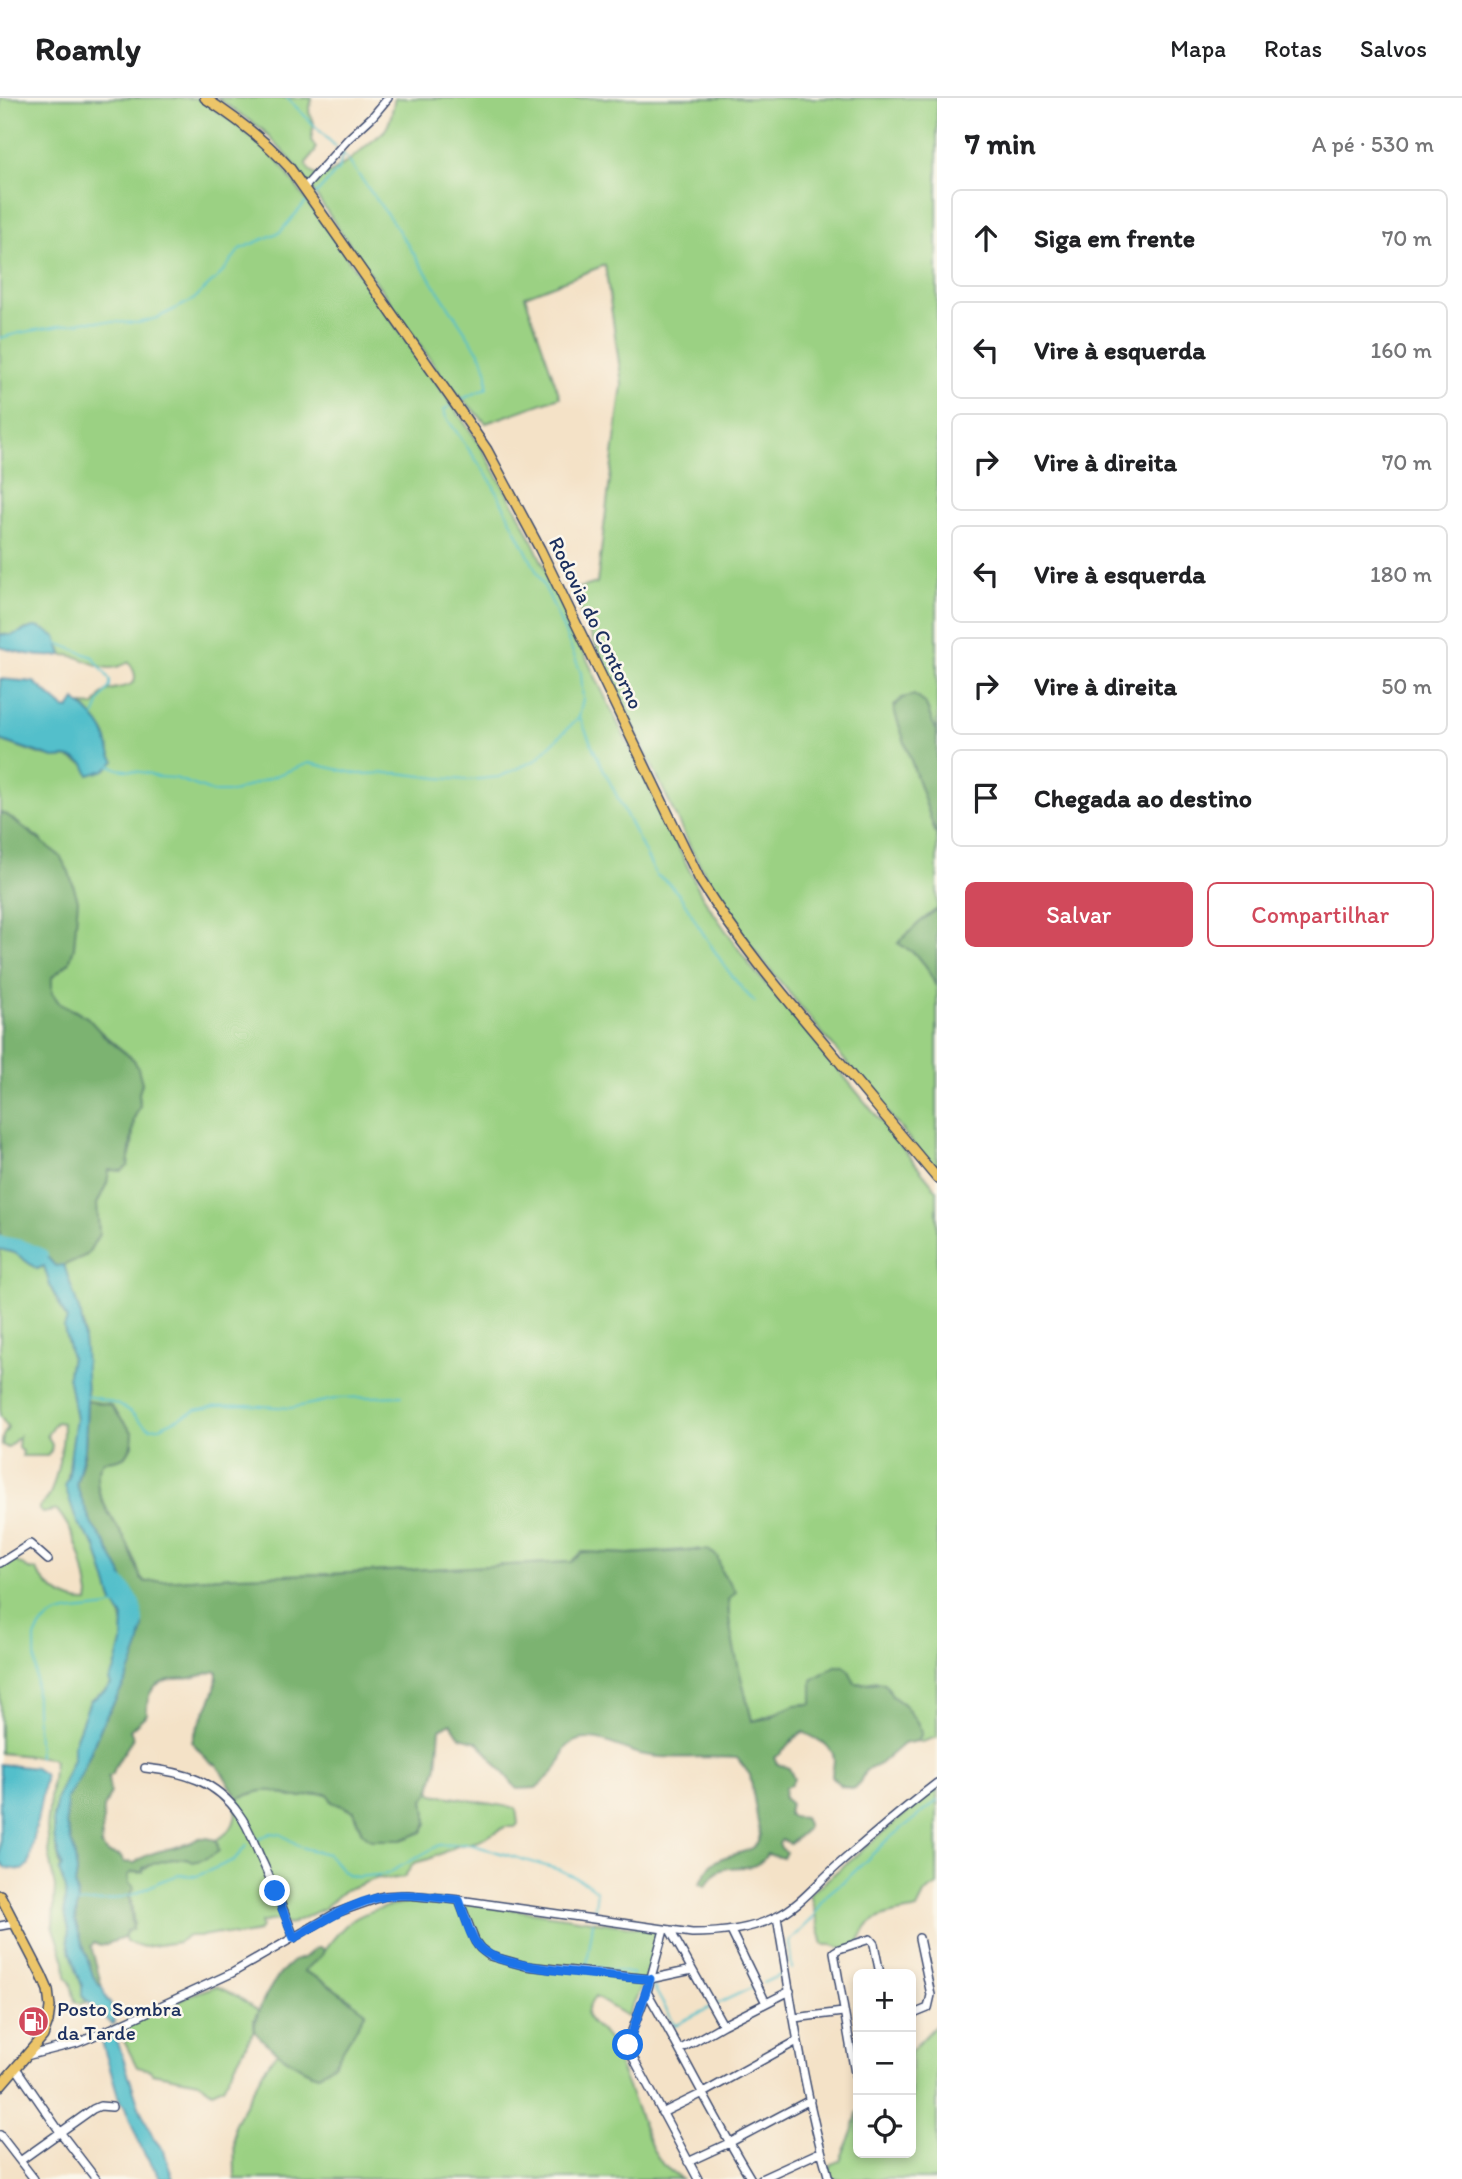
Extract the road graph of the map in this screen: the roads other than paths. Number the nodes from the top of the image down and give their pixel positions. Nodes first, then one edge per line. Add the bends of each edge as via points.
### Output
1 (205, 98) edge
2 (388, 98) edge
3 (304, 188) junction
4 (937, 1178) edge
5 (48, 1560) dead end
6 (0, 1563) edge
7 (145, 1768) dead end
8 (937, 1783) edge
9 (0, 1895) edge
10 (459, 1900) junction
11 (777, 1917) junction
12 (16, 1923) junction
13 (0, 1926) edge
14 (667, 1930) junction
15 (731, 1931) junction
16 (294, 1938) junction
17 (919, 1938) dead end
18 (879, 1969) edge
19 (692, 1970) junction
20 (650, 1979) junction
21 (647, 1992) junction
22 (790, 1992) junction
23 (766, 2003) junction
24 (843, 2012) junction
25 (916, 2012) edge
26 (794, 2018) junction
27 (723, 2025) junction
28 (797, 2041) junction
29 (681, 2049) junction
30 (26, 2056) junction
31 (853, 2064) edge
32 (16, 2068) junction
33 (0, 2086) edge
34 (703, 2093) junction
35 (810, 2100) junction
36 (112, 2107) dead end
37 (662, 2113) junction
38 (60, 2132) junction
39 (0, 2135) edge
40 (729, 2143) junction
41 (820, 2152) junction
42 (20, 2161) junction
43 (688, 2162) junction
44 (826, 2178) edge
45 (34, 2179) edge
46 (96, 2179) edge
47 (698, 2179) edge
48 (751, 2179) edge
49 (761, 2179) edge

1 - 3 main road, Rodovia do Contorno via 272,149
2 - 3 street
3 - 4 main road, Rodovia do Contorno via 487,450 552,571 718,910 751,956
5 - 6 street via 30,1544
7 - 16 street via 191,1777 223,1795 234,1807
8 - 11 street
9 - 12 main road
10 - 14 street
10 - 16 street via 384,1896 336,1913
10 - 20 street via 475,1941 489,1956 526,1966
11 - 15 street
11 - 22 street
12 - 13 street
12 - 30 main road via 48,1990 50,2007 43,2035
14 - 15 street
14 - 19 street
14 - 20 street
15 - 23 street
16 - 30 street via 232,1973 115,2027
17 - 25 street via 932,1995 928,2008
18 - 24 street via 870,1939 834,1954
19 - 20 street
19 - 27 street
20 - 21 street
21 - 29 street
21 - 37 street via 628,2048
22 - 23 street
22 - 26 street
23 - 27 street
24 - 26 street
24 - 31 street
26 - 28 street
27 - 29 street
28 - 34 street
28 - 35 street
29 - 34 street
30 - 32 main road
32 - 33 main road
32 - 38 street
34 - 37 street
34 - 40 street
35 - 40 street
35 - 41 street
36 - 38 street via 93,2109
37 - 43 street
38 - 42 street
38 - 46 street
39 - 42 street
40 - 43 street
40 - 48 street
41 - 44 street
41 - 49 street
42 - 45 street
43 - 47 street

